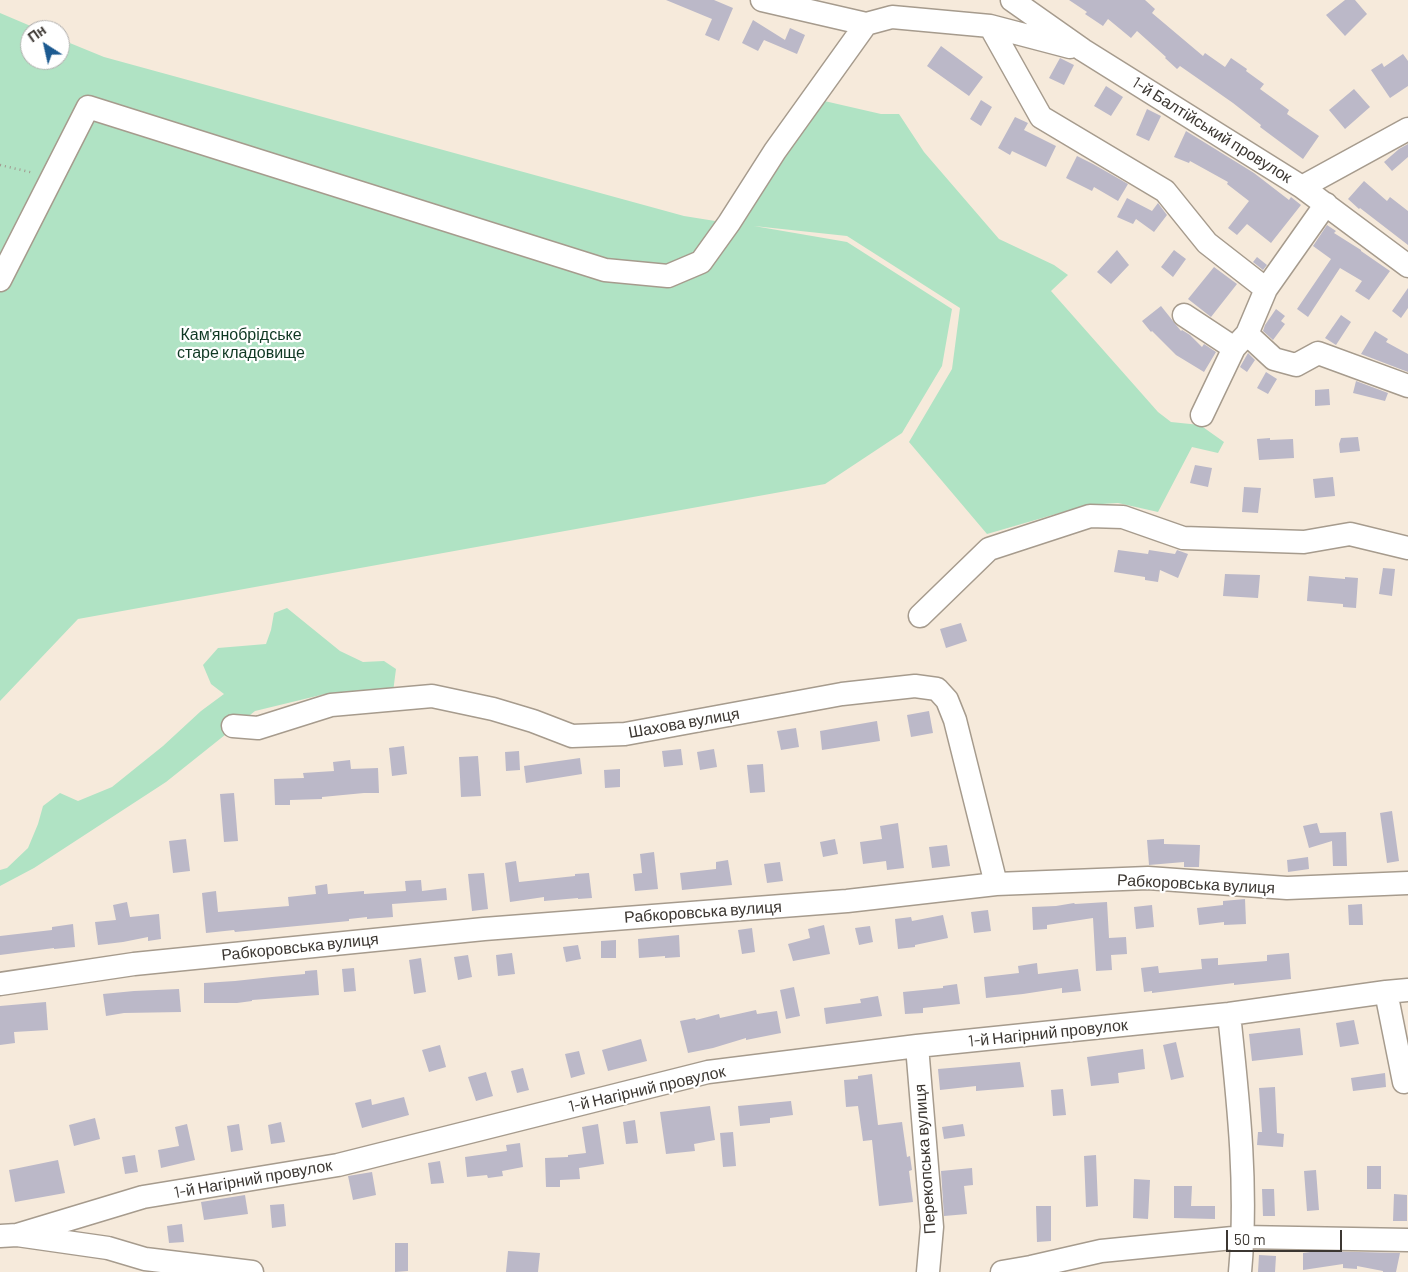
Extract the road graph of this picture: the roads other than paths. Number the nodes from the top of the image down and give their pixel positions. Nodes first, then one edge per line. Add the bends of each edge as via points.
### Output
1 (762, 0) edge
2 (1012, 0) edge
3 (866, 24) junction
4 (990, 26) junction
5 (1082, 50) junction
6 (1408, 129) edge
7 (1302, 187) junction
8 (1326, 204) junction
9 (1408, 266) edge
10 (0, 280) edge
11 (1266, 289) junction
12 (1184, 315) dead end
13 (1241, 341) junction
14 (1408, 386) edge
15 (1202, 415) dead end
16 (1408, 548) edge
17 (920, 616) dead end
18 (232, 726) dead end
19 (1408, 883) edge
20 (996, 884) junction
21 (0, 984) edge
22 (1397, 991) edge
23 (1229, 1014) junction
24 (918, 1046) junction
25 (1404, 1082) dead end
26 (8, 1236) edge
27 (1243, 1237) junction
28 (1408, 1240) edge
29 (252, 1272) edge
30 (928, 1272) edge
31 (1002, 1272) edge
32 (1240, 1272) edge

1 - 3 street
2 - 5 street, 1-й Балтійський провулок
3 - 4 street via 892,17
3 - 10 street via 701,262 668,276 605,270 88,107
4 - 5 street
4 - 11 street via 1041,117 1166,190 1207,243
5 - 7 street, 1-й Балтійський провулок
6 - 7 street
7 - 8 street, 1-й Балтійський провулок
8 - 9 street, 1-й Балтійський провулок
8 - 11 street
11 - 13 street
12 - 13 street
13 - 14 street via 1274,359 1296,365 1318,353
13 - 15 street
16 - 17 street via 1350,534 1304,542 1183,538 1123,517 1090,516 989,549
18 - 20 street, Шахова вулиця via 258,728 331,705 432,696 493,709 572,736 625,734 842,694 914,686 937,689 947,700 955,720
19 - 20 street, Рабкоровська вулиця via 1287,888 1148,878
20 - 21 street, Рабкоровська вулиця via 847,901 484,929 183,959
22 - 23 street, 1-й Нагірний провулок
22 - 25 street
23 - 24 street, 1-й Нагірний провулок
23 - 27 street via 1240,1119
24 - 26 street, 1-й Нагірний провулок via 708,1072 338,1165 143,1197
24 - 30 street, Перекопська вулиця via 932,1228
26 - 29 street via 108,1248 145,1259
27 - 28 street
27 - 31 street via 1101,1250
27 - 32 street

